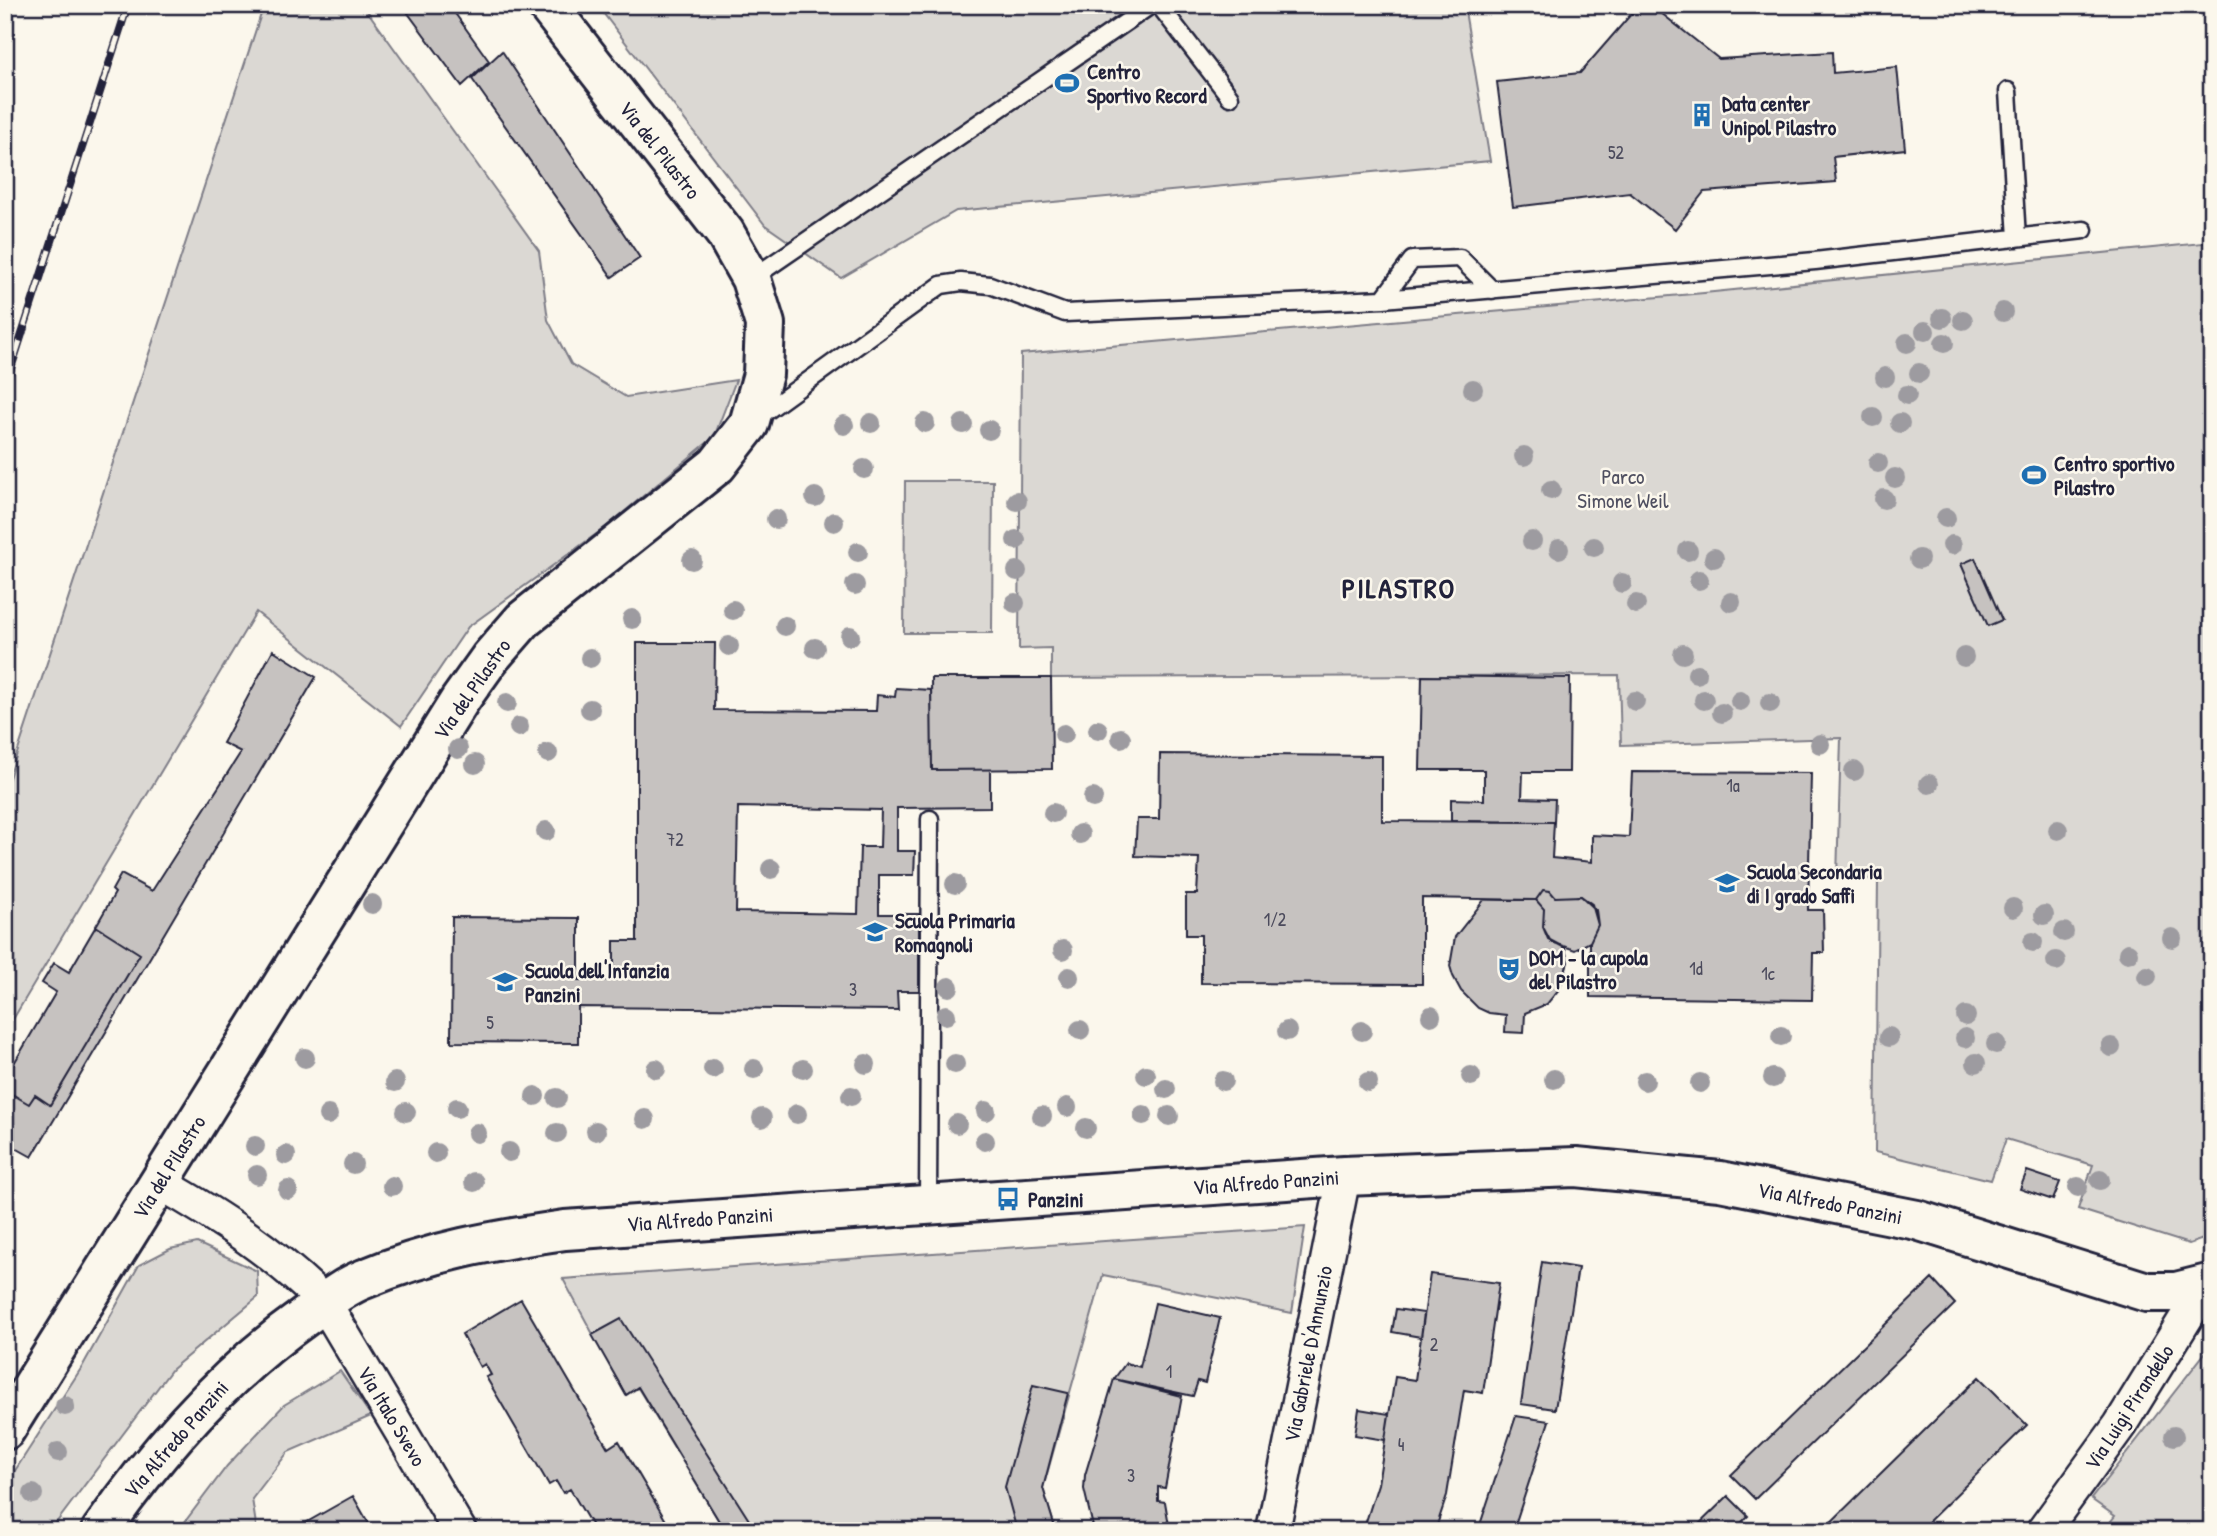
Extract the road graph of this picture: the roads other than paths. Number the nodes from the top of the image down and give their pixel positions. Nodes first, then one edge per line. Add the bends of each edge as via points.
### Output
1 (547, 5) edge
2 (1151, 5) edge
3 (1159, 5) edge
4 (2008, 91) dead end
5 (1230, 97) dead end
6 (2084, 230) dead end
7 (2017, 238) junction
8 (751, 279) junction
9 (1492, 290) junction
10 (1383, 299) junction
11 (749, 424) junction
12 (930, 819) dead end
13 (164, 1175) junction
14 (1343, 1176) junction
15 (928, 1204) junction
16 (2209, 1285) edge
17 (324, 1302) junction
18 (5, 1430) edge
19 (101, 1531) edge
20 (460, 1531) edge
21 (1273, 1531) edge
22 (2043, 1531) edge

1 - 8 street, Via del Pilastro via 725,233
2 - 8 lane
3 - 5 lane
4 - 7 lane
6 - 7 lane
7 - 9 lane
8 - 11 street, Via del Pilastro via 765,324 763,374
9 - 10 lane
9 - 10 lane via 1460,258 1412,260
10 - 11 lane via 1065,313 997,287 961,282 941,285
11 - 13 street, Via del Pilastro via 717,465 523,620 490,658
12 - 15 lane
13 - 17 street via 256,1242
13 - 18 street, Via del Pilastro
14 - 15 street, Via Alfredo Panzini
14 - 16 street, Via Alfredo Panzini via 1576,1167 1720,1181 1917,1220 2147,1292
14 - 21 street, Via Gabriele D'Annunzio
15 - 17 street, Via Alfredo Panzini via 651,1222 469,1244 362,1280
16 - 22 street, Via Luigi Pirandello via 2120,1425
17 - 19 street, Via Alfredo Panzini via 238,1369 203,1404 161,1450
17 - 20 street, Via Italo Svevo

